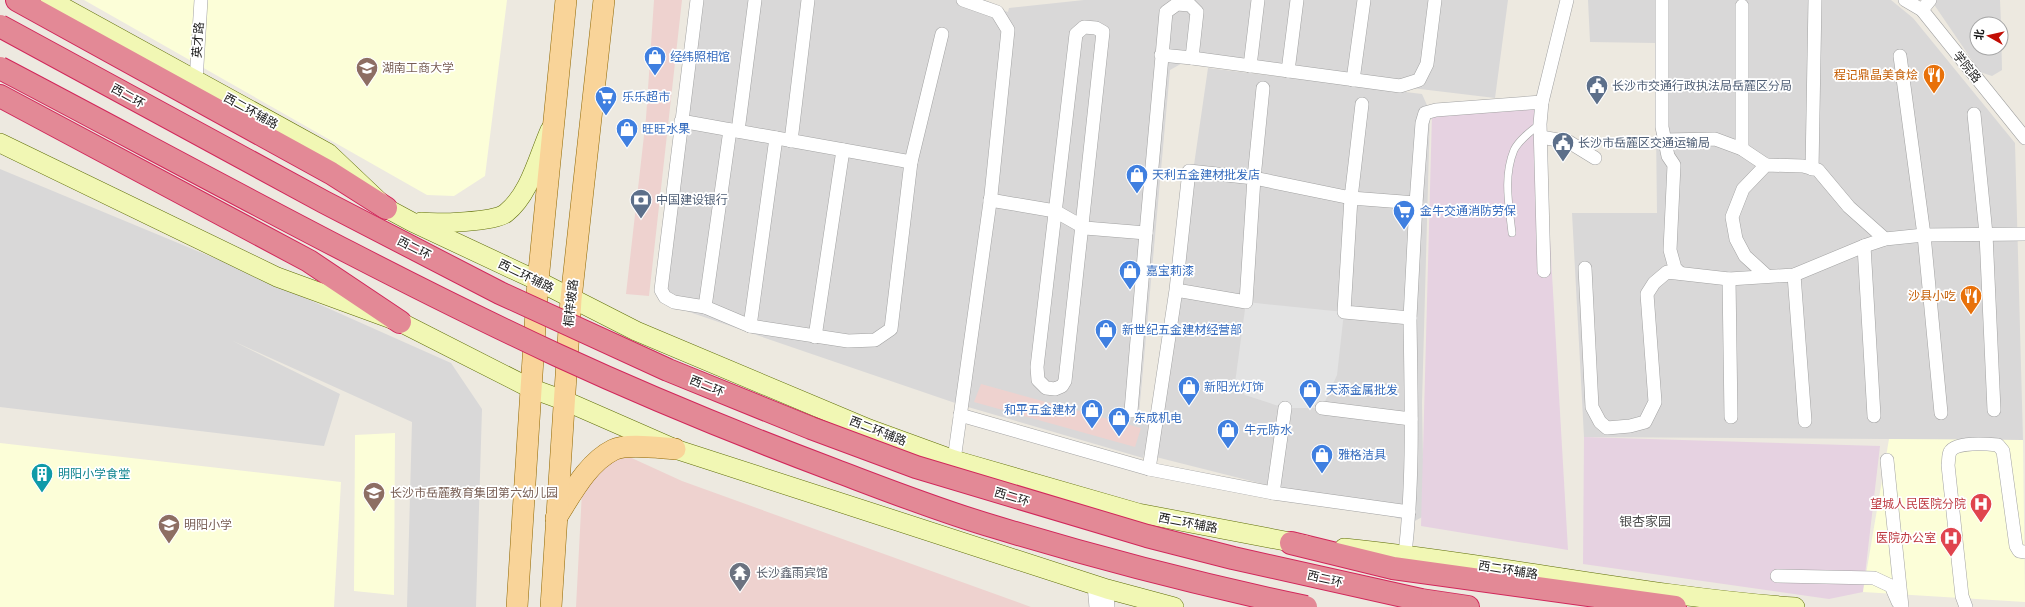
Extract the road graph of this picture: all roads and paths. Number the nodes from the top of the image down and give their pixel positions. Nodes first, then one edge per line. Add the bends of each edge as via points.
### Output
1 (17, 0) edge
2 (50, 0) edge
3 (201, 0) edge
4 (566, 0) edge
5 (604, 0) edge
6 (697, 0) edge
7 (755, 0) edge
8 (808, 0) edge
9 (963, 0) edge
10 (1258, 0) edge
11 (1298, 0) edge
12 (1364, 0) edge
13 (1435, 0) edge
14 (1567, 0) edge
15 (1662, 0) edge
16 (1815, 0) edge
17 (1905, 0) edge
18 (1926, 5) edge
19 (1742, 6) dead end
20 (0, 26) edge
21 (942, 34) dead end
22 (1161, 55) junction
23 (1900, 56) dead end
24 (1192, 58) junction
25 (1250, 66) junction
26 (0, 68) edge
27 (1288, 71) junction
28 (196, 80) junction
29 (1353, 80) junction
30 (1262, 88) dead end
31 (0, 96) edge
32 (1542, 102) junction
33 (1362, 104) dead end
34 (1974, 114) dead end
35 (554, 119) junction
36 (681, 121) junction
37 (1540, 124) junction
38 (734, 131) junction
39 (1541, 137) junction
40 (776, 138) junction
41 (2025, 138) edge
42 (1665, 140) junction
43 (791, 141) junction
44 (0, 143) edge
45 (1742, 149) junction
46 (843, 150) junction
47 (1595, 158) dead end
48 (911, 162) junction
49 (1766, 165) junction
50 (1812, 169) junction
51 (1254, 178) junction
52 (1351, 198) junction
53 (990, 200) junction
54 (1416, 203) junction
55 (386, 208) junction
56 (1055, 211) junction
57 (412, 222) junction
58 (1082, 226) junction
59 (1146, 233) junction
60 (1512, 233) dead end
61 (1986, 234) junction
62 (2025, 234) edge
63 (1924, 235) junction
64 (1885, 239) junction
65 (1864, 246) junction
66 (1585, 268) dead end
67 (1544, 271) dead end
68 (1680, 273) junction
69 (1794, 275) junction
70 (1767, 276) junction
71 (1729, 279) junction
72 (538, 281) junction
73 (1176, 290) junction
74 (571, 299) junction
75 (705, 307) junction
76 (1410, 318) junction
77 (400, 322) junction
78 (750, 326) junction
79 (815, 336) junction
80 (530, 388) junction
81 (563, 400) junction
82 (1285, 408) dead end
83 (1322, 408) dead end
84 (1994, 410) dead end
85 (1131, 411) dead end
86 (1941, 413) dead end
87 (960, 415) junction
88 (1731, 416) dead end
89 (1874, 416) dead end
90 (1411, 419) junction
91 (1805, 421) dead end
92 (675, 449) junction
93 (954, 460) junction
94 (1887, 460) dead end
95 (1149, 470) junction
96 (1273, 493) junction
97 (1409, 512) junction
98 (556, 519) junction
99 (1290, 543) joint
100 (2025, 552) edge
101 (1399, 561) junction
102 (1777, 576) dead end
103 (1103, 594) edge
104 (517, 607) edge
105 (551, 607) edge
106 (1096, 607) edge
107 (1174, 607) edge
108 (1306, 607) edge
109 (1468, 607) edge
110 (1675, 607) edge
111 (1795, 607) edge
112 (1901, 607) edge
113 (1966, 607) edge

1 - 55 highway via 331,174
2 - 28 street, 西二环辅路
3 - 28 street, 英才路
4 - 35 main road
5 - 74 main road, 桐梓坡路
6 - 36 street
7 - 38 street
8 - 43 street
9 - 53 street via 997,12 1008,30
10 - 25 street
11 - 27 street
12 - 29 street
13 - 29 street via 1427,64 1419,80 1400,86
14 - 32 street
15 - 42 street via 1662,127
16 - 50 street
17 - 18 street, 学院路
18 - 41 street, 学院路
19 - 45 street
20 - 109 highway, 西二环, bridge via 324,202 500,292 668,370 811,428 916,467 1147,536 1322,579
21 - 48 street
22 - 24 street
22 - 24 street via 1166,12 1177,4 1184,4 1190,5 1197,12
22 - 59 street
23 - 63 street
24 - 25 street
25 - 27 street
26 - 108 highway, bridge via 458,307 655,398 810,461 994,527 1232,592
27 - 29 street
28 - 55 street, 西二环辅路 via 328,153
30 - 51 street
31 - 77 highway via 310,261
32 - 37 street
32 - 54 street via 1425,113
33 - 52 street
34 - 61 street
35 - 57 street via 526,190 505,214 440,224
35 - 72 main road
36 - 38 street
36 - 75 street via 661,290 665,297 674,302
37 - 39 street
37 - 60 lane via 1514,149 1506,180
38 - 40 street
38 - 75 street
39 - 47 street via 1569,142
39 - 67 street
40 - 43 street
40 - 78 street
42 - 45 street via 1715,139
42 - 68 street via 1668,156 1674,165 1670,250 1675,268
43 - 46 street
44 - 77 street via 277,277
45 - 49 street
46 - 48 street
46 - 79 street
48 - 79 street via 891,329 875,340 848,341
49 - 50 street via 1804,166
49 - 70 street via 1743,189 1732,216 1736,239 1745,256
50 - 64 street via 1818,170 1849,207
51 - 52 street
51 - 73 street via 1189,171
51 - 73 street via 1246,302
52 - 54 street
52 - 76 street via 1344,312
53 - 56 street
53 - 87 street
54 - 76 street
55 - 57 street, 西二环辅路
56 - 58 street
56 - 58 street via 1037,367 1038,380 1046,388 1055,389 1062,386 1064,381
56 - 58 street via 1076,34 1084,27 1096,28 1103,32
57 - 72 street, 西二环辅路
58 - 59 street
59 - 85 street
61 - 62 street
61 - 63 street
61 - 84 street
63 - 64 street
63 - 86 street
64 - 65 street
65 - 69 street
65 - 89 street
66 - 68 street via 1592,408 1607,428 1645,422 1655,402 1647,294 1654,283 1667,272
68 - 71 street
69 - 70 street
69 - 91 street
70 - 71 street
71 - 88 street
72 - 74 street, 西二环辅路
72 - 80 main road
73 - 95 street
74 - 81 main road, 桐梓坡路
74 - 93 street, 西二环辅路 via 658,340 869,429
75 - 78 street
76 - 90 street
77 - 80 street
78 - 79 street
80 - 81 street
80 - 104 main road
81 - 92 street
81 - 98 main road, 桐梓坡路
82 - 96 street
83 - 90 street
87 - 93 street
87 - 95 street
90 - 97 street
92 - 98 main road via 639,446 614,450 588,470
92 - 103 street
93 - 99 street, 西二环辅路 via 1138,513
94 - 112 street
95 - 96 street
96 - 97 street
97 - 101 street
98 - 105 main road, 桐梓坡路
99 - 101 highway
100 - 113 street via 2019,551 2016,546 2003,451 1998,445 1982,444 1968,444 1955,448 1950,452 1948,465 1962,596
101 - 110 highway
101 - 111 street, 西二环辅路 via 1699,598
102 - 112 street via 1874,578 1891,586
103 - 106 street
103 - 107 street

